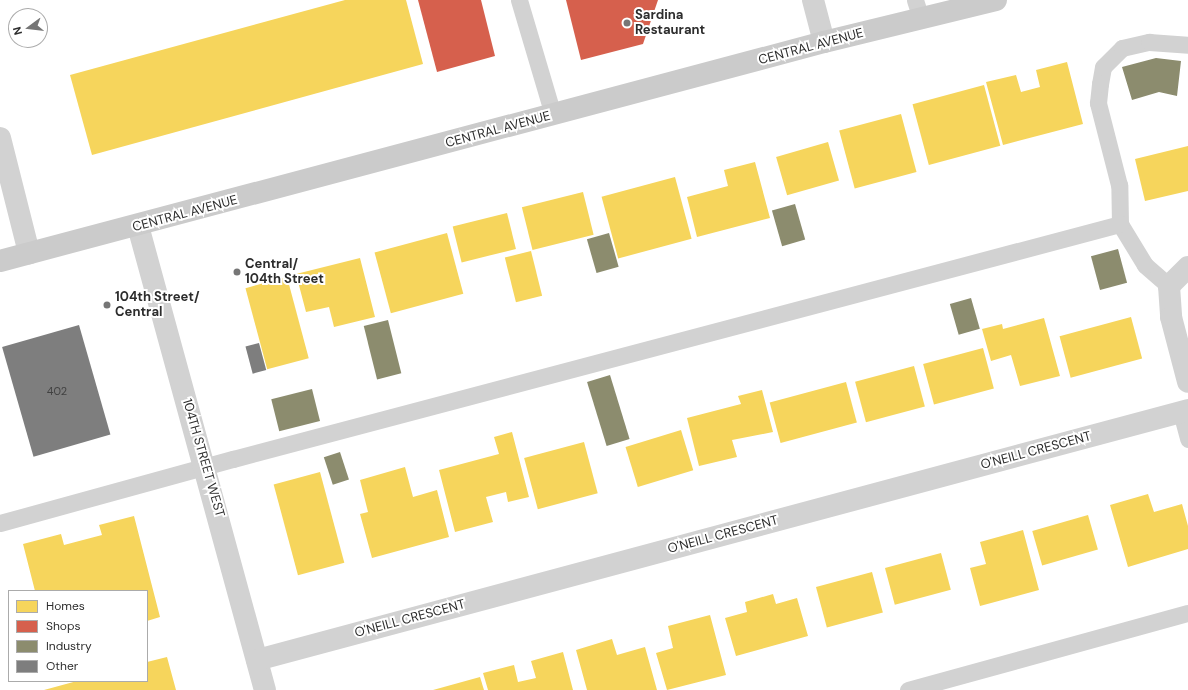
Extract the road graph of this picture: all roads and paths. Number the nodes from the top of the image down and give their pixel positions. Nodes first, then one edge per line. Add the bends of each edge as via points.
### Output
1 (519, 0) edge
2 (813, 0) edge
3 (996, 0) edge
4 (918, 9) edge
5 (824, 42) junction
6 (1188, 45) edge
7 (552, 115) junction
8 (0, 138) edge
9 (1120, 224) junction
10 (138, 226) junction
11 (29, 253) junction
12 (0, 261) edge
13 (1188, 268) edge
14 (1169, 286) junction
15 (1188, 382) edge
16 (1185, 411) edge
17 (1188, 439) edge
18 (206, 467) junction
19 (0, 524) edge
20 (1188, 614) edge
21 (258, 660) junction
22 (265, 690) edge
23 (908, 690) edge

1 - 7 lane
2 - 5 street
3 - 4 main road, CENTRAL AVENUE
4 - 5 main road, CENTRAL AVENUE
5 - 7 main road, CENTRAL AVENUE
6 - 9 lane via 1149,42 1122,48 1103,67 1098,103 1119,185
7 - 10 main road, CENTRAL AVENUE
8 - 11 street
9 - 14 lane via 1145,265
9 - 18 lane
10 - 11 main road, CENTRAL AVENUE
10 - 18 street, 104TH STREET WEST
11 - 12 main road, CENTRAL AVENUE
13 - 14 street
14 - 15 street via 1171,317
16 - 17 lane
16 - 21 street, O'NEILL CRESCENT
18 - 19 lane
18 - 21 street, 104TH STREET WEST
20 - 23 lane
21 - 22 street, 104TH STREET WEST

